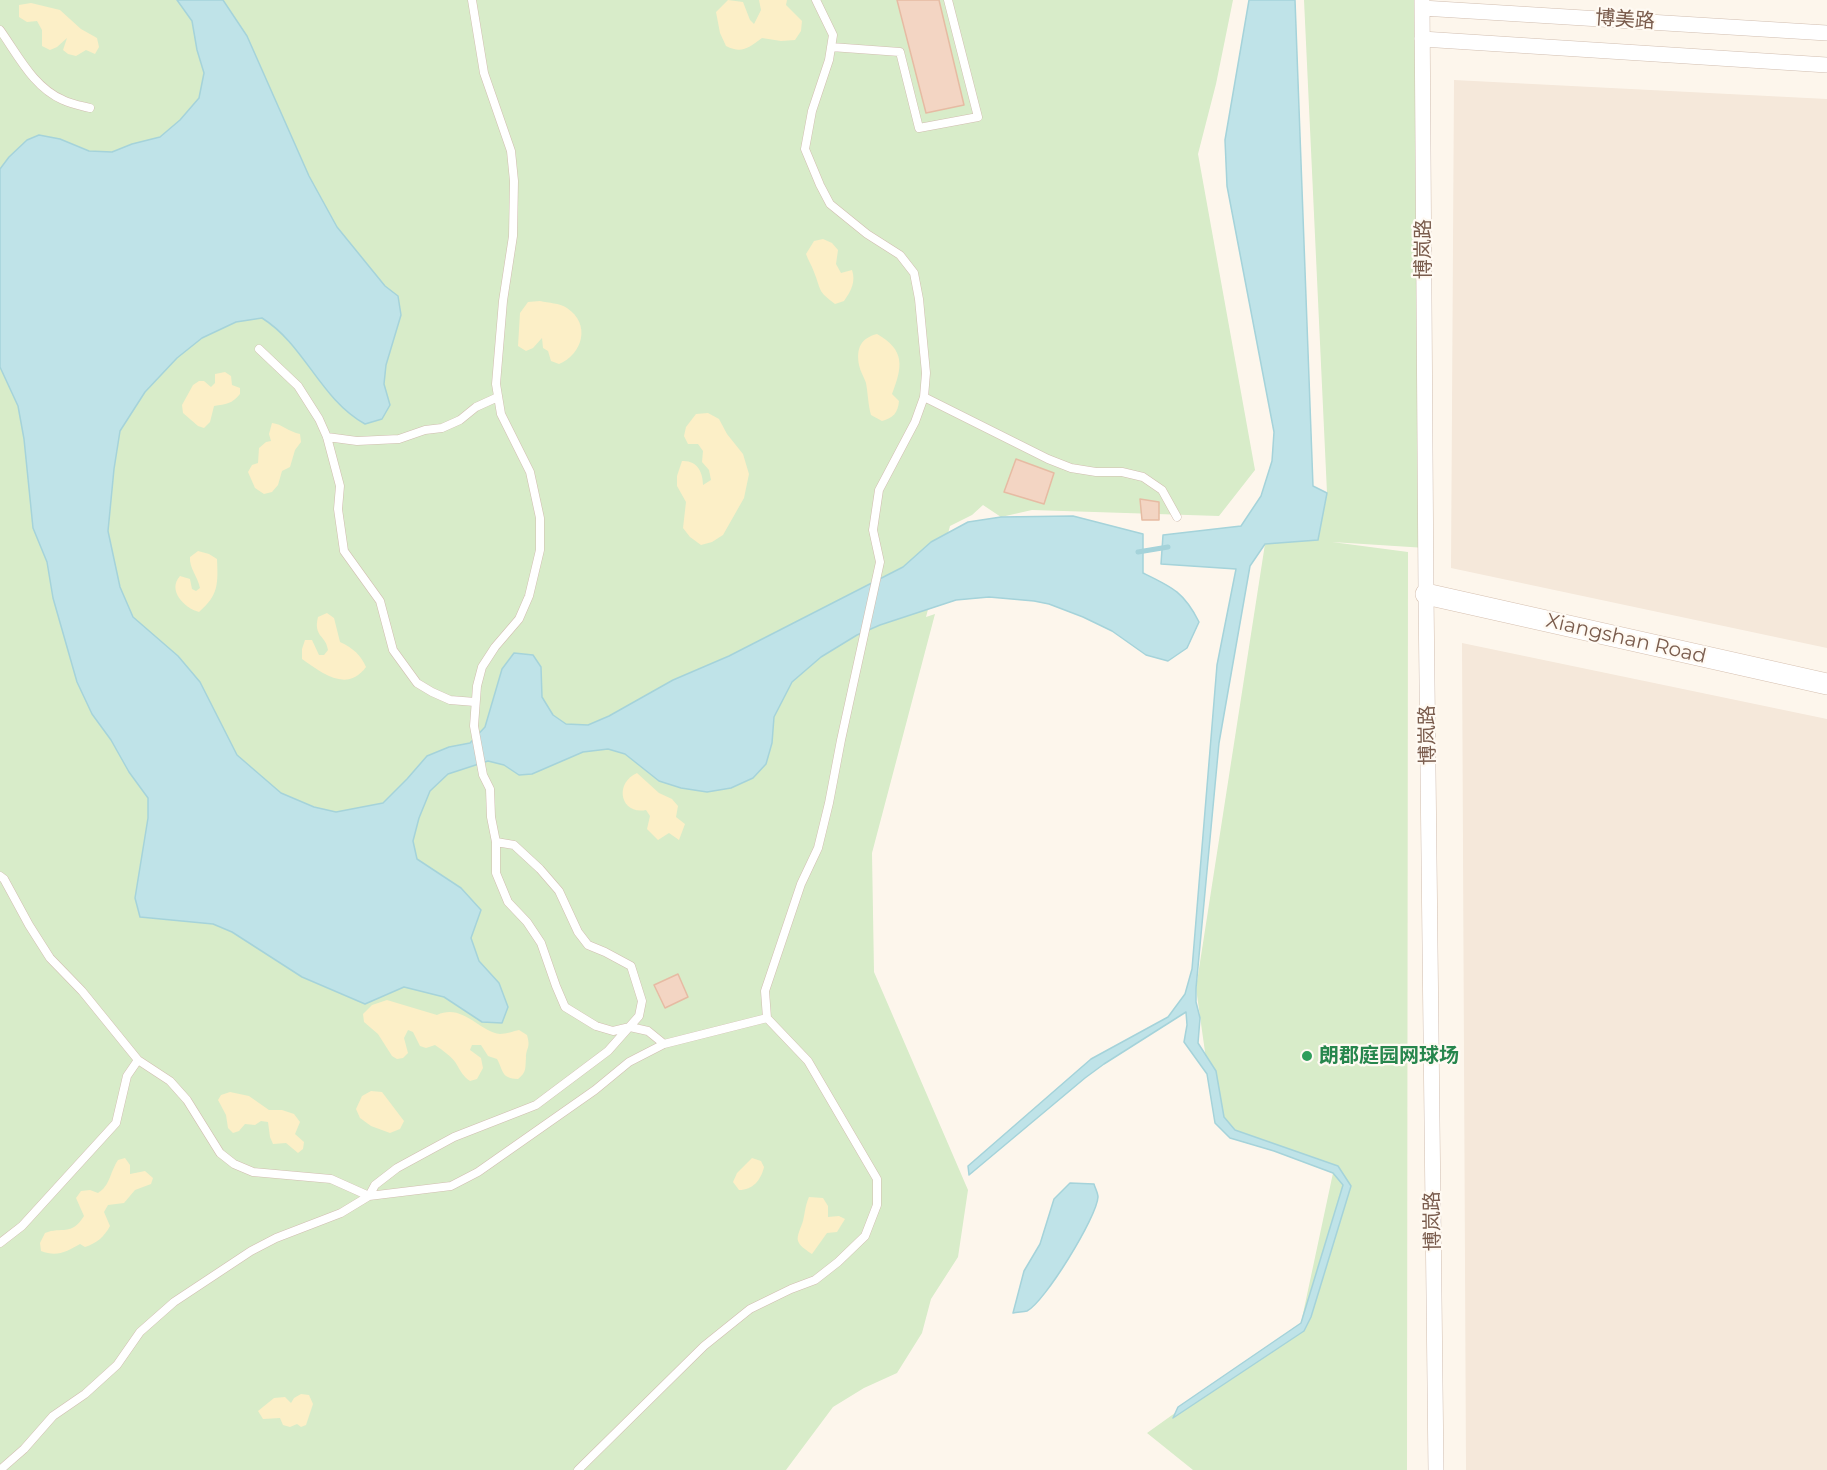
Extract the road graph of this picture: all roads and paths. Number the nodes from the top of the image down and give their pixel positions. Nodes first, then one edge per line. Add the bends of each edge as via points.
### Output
1 (472, 0) edge
2 (816, 0) edge
3 (948, 0) edge
4 (1422, 4) edge
5 (0, 30) edge
6 (1827, 33) edge
7 (1422, 39) junction
8 (831, 46) junction
9 (1827, 65) edge
10 (90, 108) dead end
11 (259, 349) dead end
12 (498, 397) junction
13 (924, 397) junction
14 (327, 437) junction
15 (1177, 518) dead end
16 (1426, 594) junction
17 (1827, 684) edge
18 (475, 702) junction
19 (496, 842) junction
20 (0, 876) edge
21 (767, 1018) junction
22 (630, 1027) junction
23 (664, 1044) junction
24 (138, 1059) junction
25 (369, 1196) junction
26 (0, 1243) edge
27 (0, 1470) edge
28 (578, 1470) edge
29 (1437, 1470) edge

1 - 12 lane via 484,73 511,151 514,180 513,236 500,325
2 - 8 lane via 833,35
3 - 8 lane via 978,117 919,128 900,52
4 - 6 street, 博美路
4 - 7 street, 博岚路
5 - 10 lane via 32,76 48,91
7 - 9 street, 博美路
7 - 16 street, 博岚路
8 - 13 lane via 805,149 830,204 900,255 914,273 920,298
11 - 14 lane via 298,386
12 - 14 lane via 442,428 399,439 357,441
12 - 18 lane via 501,414 530,472 540,518 540,550 529,596 519,619 482,667
13 - 15 lane via 1071,468 1143,477 1162,490
13 - 21 lane via 879,490 873,530 880,562 818,848 801,884 765,991
14 - 18 lane via 340,486 338,509 344,551 380,601 393,650 417,682 432,692 450,700
16 - 17 main road, Xiangshan Road
16 - 29 street, 博岚路
18 - 19 lane via 474,726 483,775 490,789
19 - 22 lane via 496,873 508,902 542,943 565,1007 596,1026 613,1031
19 - 22 lane via 514,844 540,869 559,891 588,945 631,966 642,1001 639,1016
20 - 24 lane via 50,958
21 - 23 lane
21 - 28 lane via 808,1061 876,1179 877,1205 865,1236 814,1280 750,1309 704,1346
22 - 23 lane via 648,1031
22 - 25 lane via 608,1051 536,1105 454,1137 397,1168 375,1185
23 - 25 lane via 629,1062 478,1172 451,1186
24 - 25 lane via 170,1081 187,1100 220,1153 234,1164 253,1172 331,1179
24 - 26 lane via 127,1076 116,1123 22,1226
25 - 27 lane via 341,1213 251,1251 174,1302 140,1332 117,1365 53,1416

